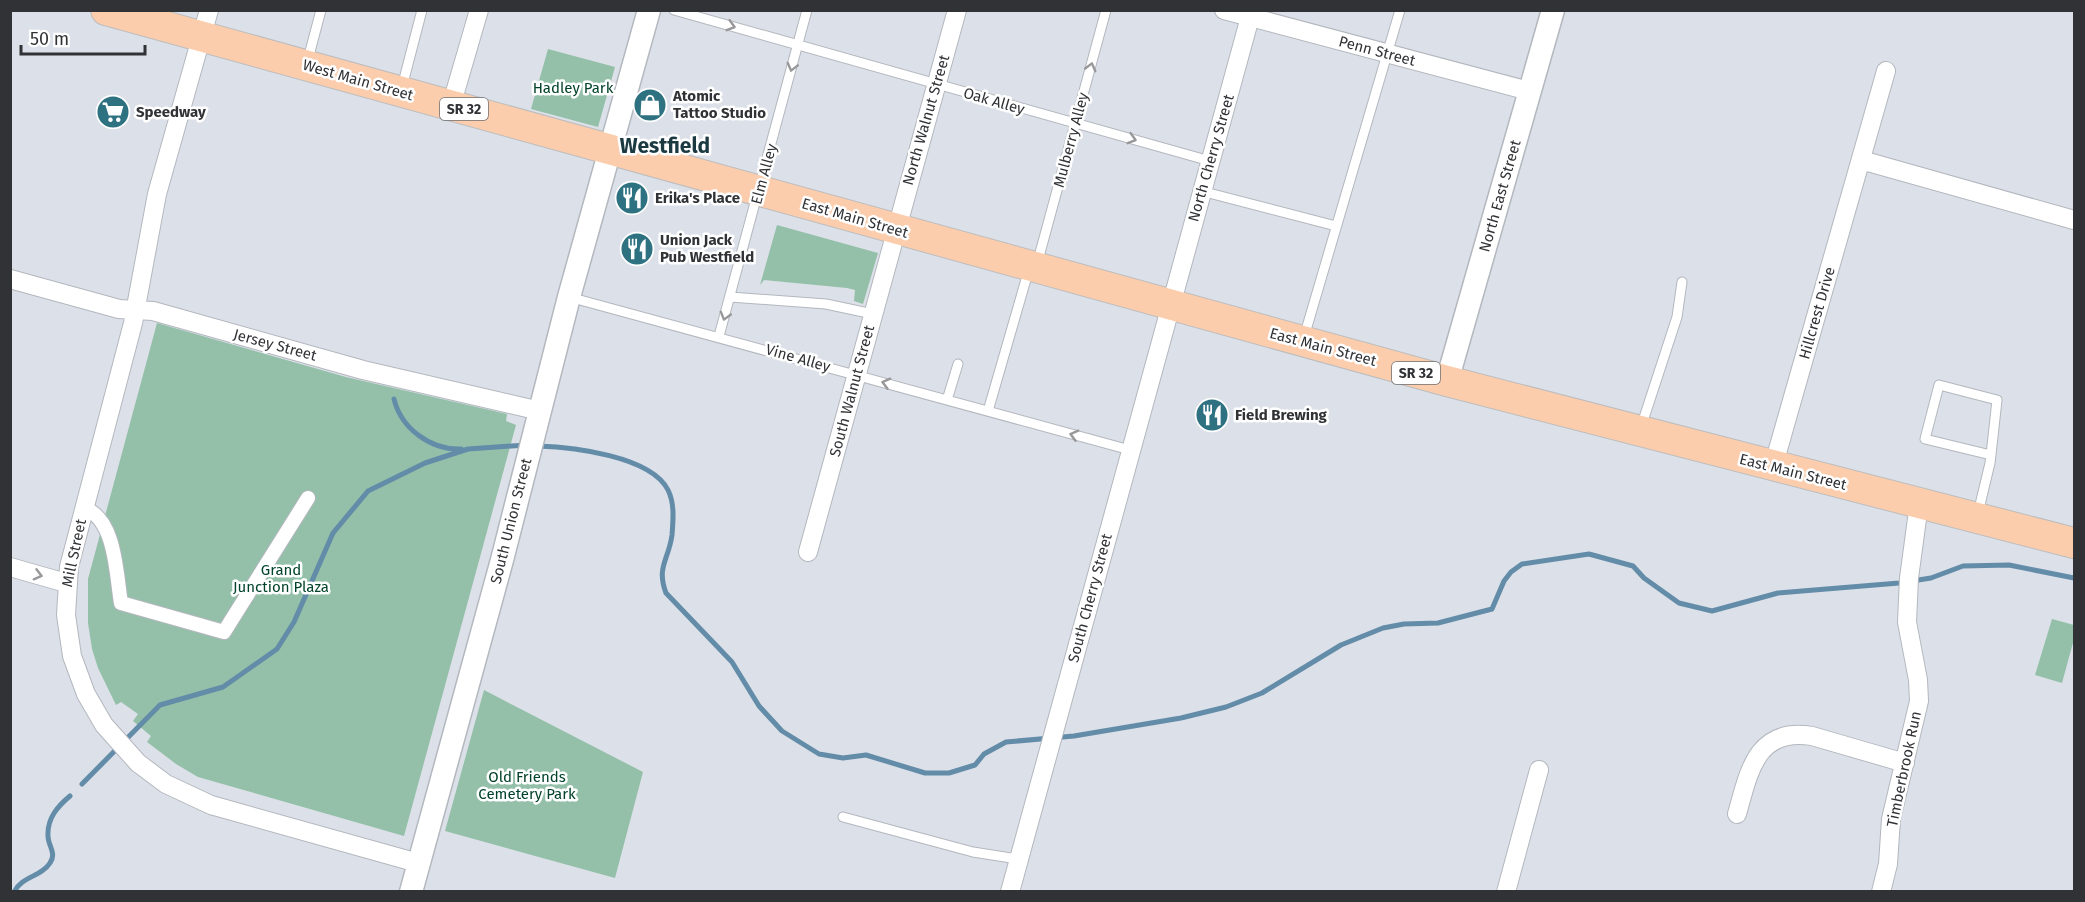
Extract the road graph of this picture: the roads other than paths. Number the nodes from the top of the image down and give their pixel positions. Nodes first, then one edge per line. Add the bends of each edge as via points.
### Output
1 (106, 10) edge
2 (321, 10) edge
3 (422, 10) edge
4 (479, 10) edge
5 (649, 10) edge
6 (674, 10) edge
7 (807, 10) edge
8 (957, 10) edge
9 (1106, 10) edge
10 (1224, 10) edge
11 (1400, 10) edge
12 (1553, 10) edge
13 (1251, 14) edge
14 (206, 24) edge
15 (797, 45) junction
16 (1386, 54) junction
17 (306, 65) junction
18 (1886, 71) dead end
19 (936, 85) junction
20 (401, 92) junction
21 (1529, 92) junction
22 (451, 106) junction
23 (1076, 124) junction
24 (610, 150) junction
25 (1861, 160) junction
26 (1210, 161) junction
27 (760, 191) junction
28 (1201, 191) junction
29 (2074, 220) edge
30 (1336, 226) junction
31 (896, 230) junction
32 (1033, 268) junction
33 (10, 279) edge
34 (1682, 282) dead end
35 (569, 297) junction
36 (730, 297) junction
37 (1170, 305) junction
38 (136, 310) junction
39 (873, 314) junction
40 (719, 336) junction
41 (1303, 342) junction
42 (958, 364) dead end
43 (857, 375) junction
44 (1447, 381) junction
45 (947, 400) junction
46 (988, 411) junction
47 (538, 419) junction
48 (1639, 432) junction
49 (1130, 450) junction
50 (1991, 455) junction
51 (1773, 467) junction
52 (308, 498) dead end
53 (1918, 504) junction
54 (84, 508) junction
55 (1977, 519) junction
56 (2074, 543) edge
57 (808, 552) dead end
58 (10, 567) edge
59 (66, 583) junction
60 (1905, 763) junction
61 (1539, 770) dead end
62 (1737, 814) dead end
63 (843, 817) dead end
64 (1018, 859) junction
65 (418, 863) junction
66 (411, 891) edge
67 (1010, 891) edge
68 (1506, 891) edge
69 (1881, 891) edge

1 - 14 main road, West Main Street / SR 32
2 - 17 lane
3 - 20 lane
4 - 22 street
5 - 24 street, South Union Street
6 -> 15 lane, Oak Alley
7 - 15 lane, Elm Alley
8 - 19 street, North Walnut Street
23 -> 9 lane, Mulberry Alley
10 - 13 street, Penn Street
11 - 16 lane
12 - 21 street, North East Street
13 - 16 street, Penn Street
13 - 26 street, North Cherry Street
14 - 17 main road, West Main Street / SR 32
14 - 38 street, Mill Street via 157,194
15 - 19 lane, Oak Alley
15 -> 27 lane, Elm Alley
16 - 21 street, Penn Street
16 - 30 lane
17 - 20 main road, West Main Street / SR 32
18 - 25 street, Hillcrest Drive
19 - 23 lane, Oak Alley
19 - 31 street, North Walnut Street
20 - 22 main road, West Main Street / SR 32
21 - 44 street, North East Street
22 - 24 main road, West Main Street / SR 32
23 -> 26 lane, Oak Alley
23 - 32 lane, Mulberry Alley
24 - 27 main road, East Main Street / SR 32
24 - 35 street, South Union Street
25 - 29 street
25 - 51 street, Hillcrest Drive
26 - 28 street, North Cherry Street
27 - 31 main road, East Main Street / SR 32
27 - 36 lane, Elm Alley
28 - 30 lane
28 - 37 street, North Cherry Street
30 - 41 lane
31 - 32 main road, East Main Street / SR 32
31 - 39 street, South Walnut Street
32 - 37 main road, East Main Street / SR 32
32 - 46 lane, Mulberry Alley
33 - 38 street, Jersey Street via 119,309
34 - 48 lane via 1677,317
35 - 40 lane, Vine Alley
35 - 47 street, South Union Street
36 - 39 lane via 826,304
36 -> 40 lane, Elm Alley
37 - 41 main road, East Main Street / SR 32
37 - 49 street, South Cherry Street
38 - 47 street, Jersey Street via 153,311
38 - 54 street, Mill Street
39 - 43 street, South Walnut Street
40 - 43 lane, Vine Alley
41 - 44 main road, East Main Street / SR 32
42 - 45 lane
45 -> 43 lane, Vine Alley
43 - 57 street, South Walnut Street
44 - 48 main road, East Main Street / SR 32
45 - 46 lane, Vine Alley
49 -> 46 lane, Vine Alley
47 - 65 street, South Union Street
48 - 51 main road, East Main Street / SR 32
49 - 64 street, South Cherry Street
50 - 50 lane via 1997,400 1939,385 1925,439
50 - 55 lane
51 - 53 main road, East Main Street / SR 32
52 - 54 street via 224,632 122,603 106,529 99,516
53 - 55 main road, East Main Street / SR 32
53 - 60 street, Timberbrook Run via 1907,622 1919,701
54 - 59 street, Mill Street
55 - 56 main road, East Main Street / SR 32
58 -> 59 street
59 - 65 street, Mill Street via 69,644 76,669 94,710 114,739 138,763 166,784 203,802
60 - 62 street via 1812,736 1780,737 1758,754
60 - 69 street, Timberbrook Run via 1891,819 1888,864
61 - 68 street
63 - 64 lane via 973,852
64 - 67 street, South Cherry Street
65 - 66 street, South Union Street

